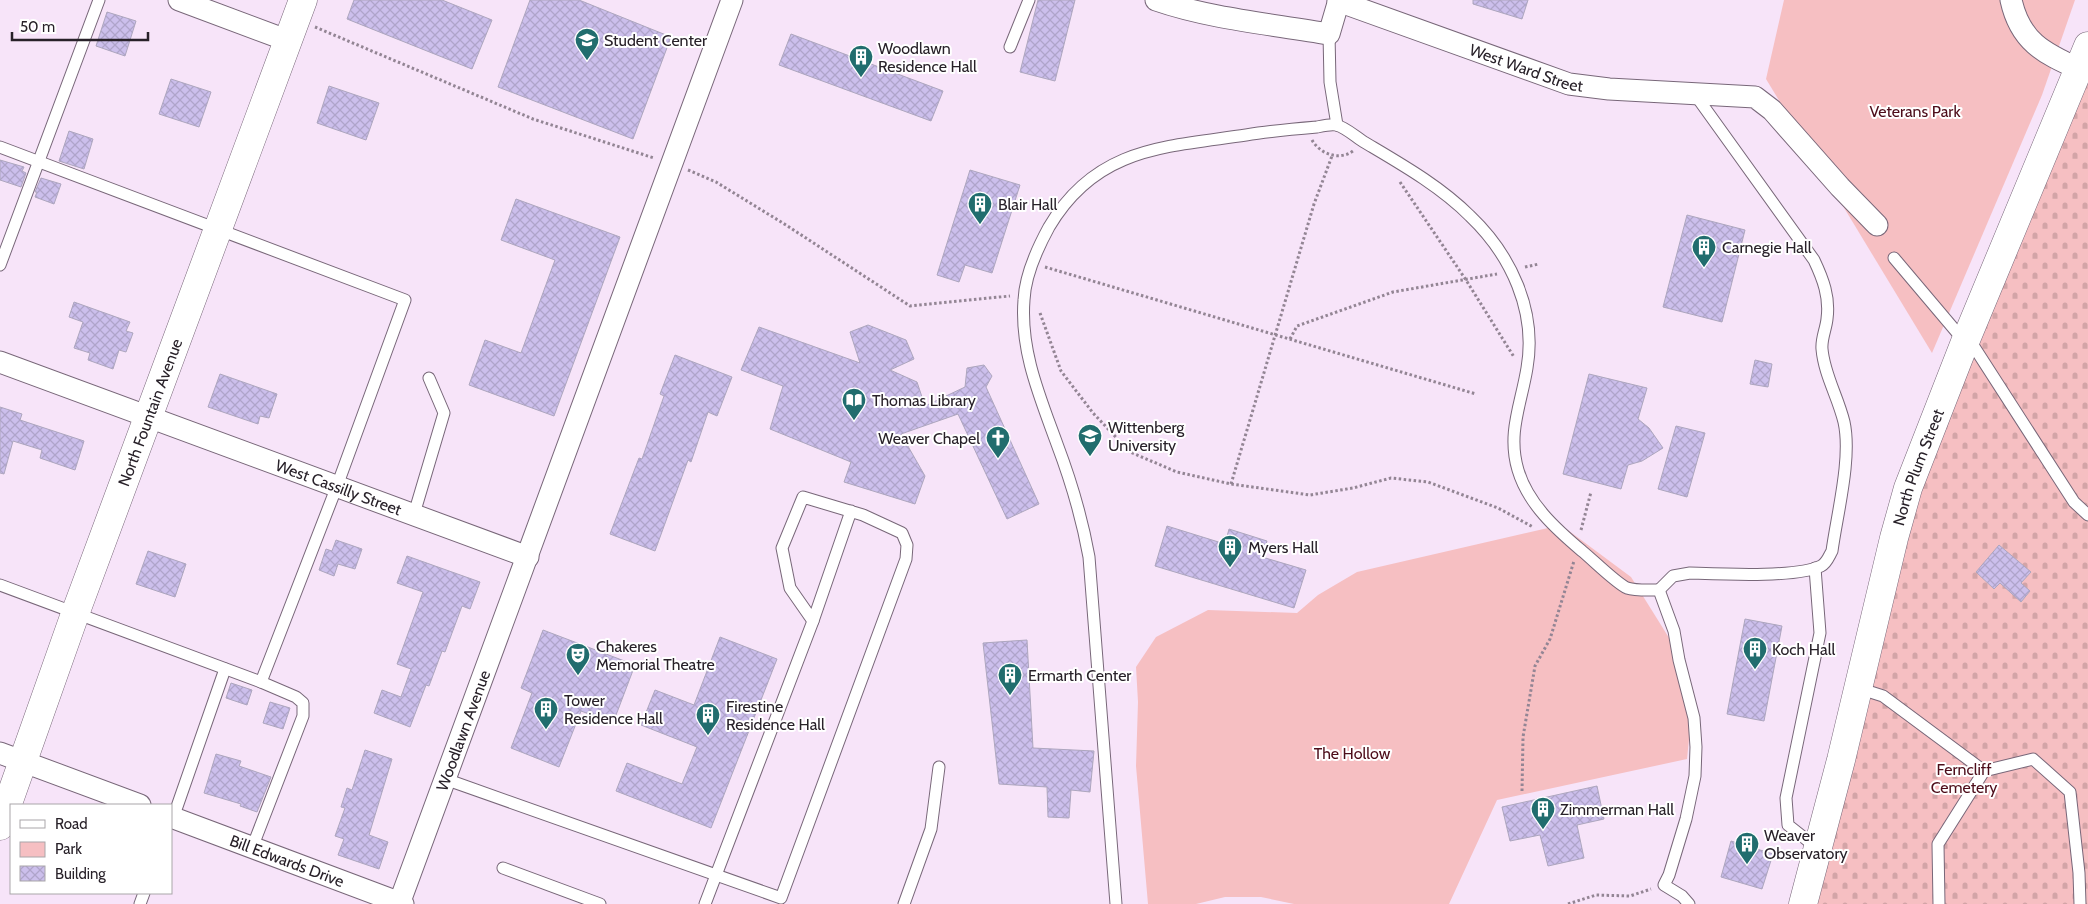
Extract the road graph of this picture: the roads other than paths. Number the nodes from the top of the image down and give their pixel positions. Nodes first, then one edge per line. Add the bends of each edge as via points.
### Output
1 (99, 0) edge
2 (179, 0) edge
3 (303, 0) edge
4 (732, 0) edge
5 (1029, 0) edge
6 (1156, 0) edge
7 (2011, 0) edge
8 (1339, 1) edge
9 (1329, 34) junction
10 (288, 41) junction
11 (1010, 47) dead end
12 (2083, 58) edge
13 (1694, 93) junction
14 (1337, 125) junction
15 (0, 147) edge
16 (38, 160) junction
17 (1877, 225) dead end
18 (218, 231) junction
19 (1894, 258) dead end
20 (0, 265) edge
21 (1966, 339) junction
22 (0, 362) edge
23 (429, 378) dead end
24 (149, 417) junction
25 (337, 486) junction
26 (851, 511) junction
27 (414, 514) junction
28 (2088, 515) edge
29 (528, 557) junction
30 (1815, 568) junction
31 (0, 585) edge
32 (1659, 590) junction
33 (75, 614) junction
34 (813, 621) junction
35 (225, 669) junction
36 (261, 682) junction
37 (1858, 688) junction
38 (12, 758) edge
39 (939, 767) dead end
40 (1984, 770) junction
41 (445, 779) junction
42 (137, 804) edge
43 (172, 819) edge
44 (0, 826) edge
45 (252, 848) junction
46 (1818, 849) junction
47 (503, 868) dead end
48 (716, 875) junction
49 (569, 893) junction
50 (780, 901) edge
51 (400, 904) edge
52 (565, 904) edge
53 (600, 904) edge
54 (705, 904) edge
55 (904, 904) edge
56 (1116, 904) edge
57 (1689, 904) edge
58 (1803, 904) edge
59 (1938, 904) edge
60 (2080, 904) edge

1 - 16 lane
2 - 10 street
3 - 10 street, North Fountain Avenue
4 - 29 street, Woodlawn Avenue
5 - 11 lane
6 - 9 street via 1226,17
7 - 12 street via 2022,31 2035,46 2053,58
8 - 9 street, West Ward Street
8 - 13 street, West Ward Street via 1569,84
9 - 14 lane via 1330,82
10 - 18 street, North Fountain Avenue
12 - 21 street, North Plum Street
13 - 17 street, West Ward Street via 1755,97 1772,110
13 - 30 lane via 1814,260 1824,281 1828,301 1823,361 1844,422 1847,441 1832,551 1822,566
14 - 32 lane via 1439,189 1470,215 1492,240 1511,271 1527,319 1529,344 1525,376 1514,420 1514,444 1524,486 1572,550 1626,588
14 - 56 lane via 1256,133 1168,147 1113,163 1066,203 1032,263 1024,294 1026,349 1081,515 1089,556
15 - 16 lane
16 - 18 lane
16 - 20 lane
18 - 24 street, North Fountain Avenue
18 - 25 lane via 406,300
19 - 21 lane
21 - 28 lane via 2074,502
21 - 37 street, North Plum Street via 1908,488
22 - 24 street, West Cassilly Street
23 - 27 lane via 444,413
24 - 25 street, West Cassilly Street
24 - 33 street, North Fountain Avenue
25 - 27 street, West Cassilly Street
25 - 36 lane
26 - 34 lane
26 - 34 lane via 803,497 782,548 790,588
26 - 50 lane via 902,533 907,545 906,559
27 - 29 street, West Cassilly Street
29 - 41 street, Woodlawn Avenue
30 - 32 lane via 1804,572 1690,573 1673,576
30 - 46 lane via 1820,633 1786,798 1788,825
31 - 33 lane
32 - 57 lane via 1674,631 1678,660 1694,718 1696,747 1695,776 1686,819 1664,885
33 - 35 lane
33 - 38 street, North Fountain Avenue
34 - 48 lane
35 - 36 lane
35 - 43 lane
36 - 45 lane via 296,697 303,703 304,711
37 - 40 lane via 1883,696
37 - 46 street, North Plum Street
38 - 42 street
38 - 44 street, North Fountain Avenue
39 - 55 lane via 931,830
40 - 59 lane via 1938,844
40 - 60 lane via 2033,759 2070,792
41 - 48 lane
41 - 51 street, Woodlawn Avenue
43 - 45 street, Bill Edwards Drive
45 - 51 street, Bill Edwards Drive
46 - 58 street, North Plum Street
47 - 49 lane
48 - 50 lane
48 - 54 lane
49 - 52 lane
49 - 53 lane

